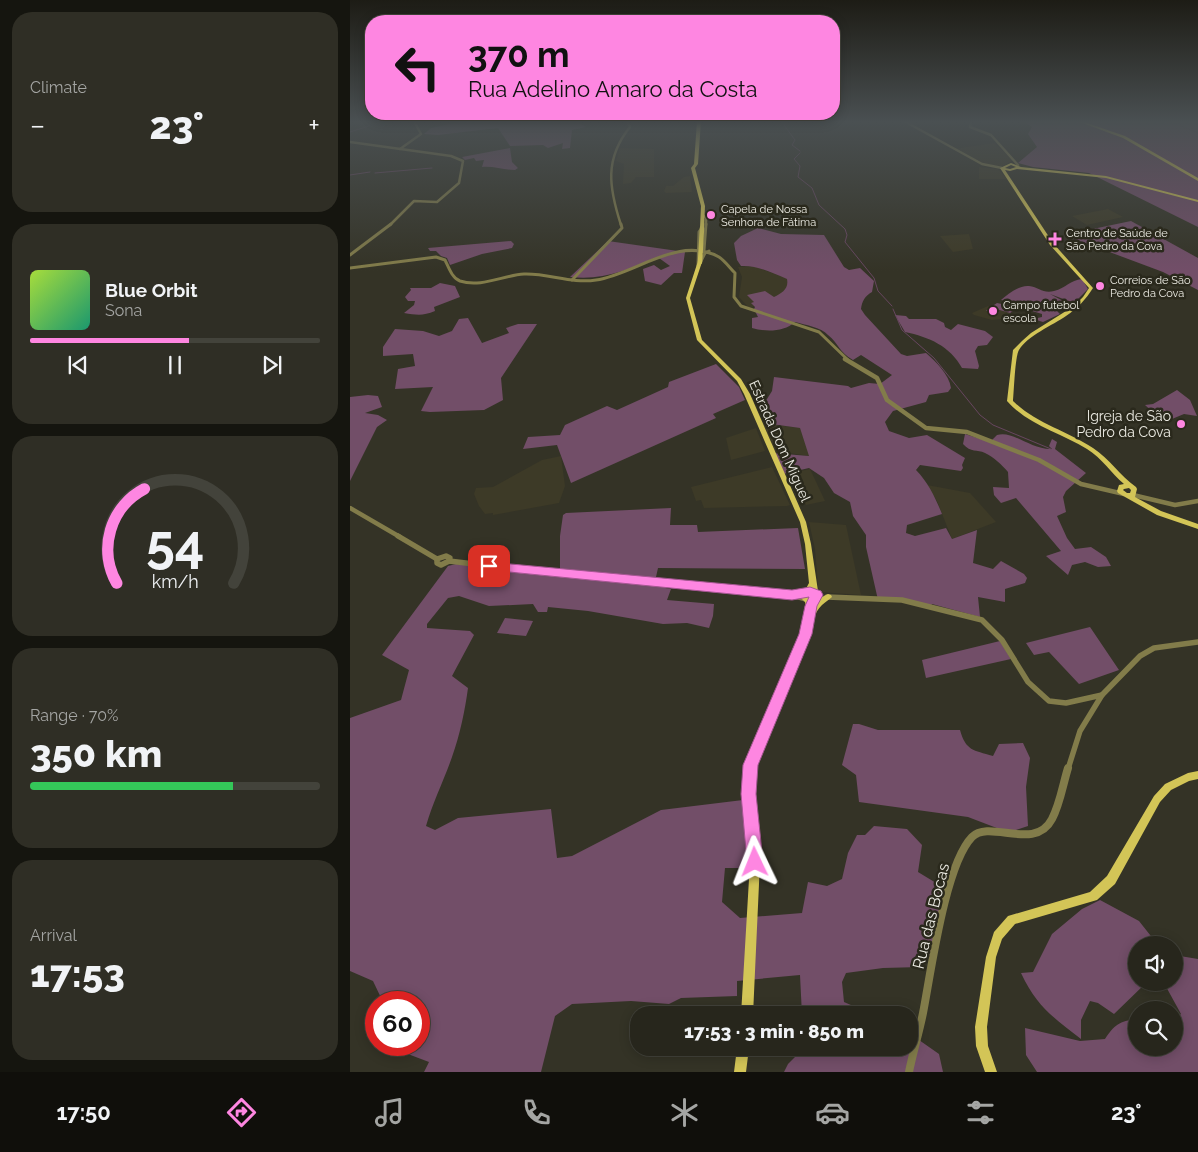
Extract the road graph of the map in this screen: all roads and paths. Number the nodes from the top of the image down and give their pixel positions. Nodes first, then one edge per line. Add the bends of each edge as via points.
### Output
1 (461, 171) edge
2 (612, 171) edge
3 (697, 171) edge
4 (1005, 171) edge
5 (1009, 171) edge
6 (1055, 171) edge
7 (1183, 171) edge
8 (1010, 179) junction
9 (1198, 180) edge
10 (1198, 201) edge
11 (703, 216) junction
12 (702, 228) junction
13 (703, 250) junction
14 (350, 255) edge
15 (699, 264) junction
16 (350, 268) edge
17 (572, 280) junction
18 (1127, 491) junction
19 (1141, 499) junction
20 (1198, 501) edge
21 (350, 508) edge
22 (1198, 527) edge
23 (792, 595) junction
24 (828, 598) junction
25 (811, 599) junction
26 (1198, 642) edge
27 (1102, 695) junction
28 (1198, 775) edge
29 (747, 1006) edge
30 (742, 1056) edge
31 (740, 1072) edge
32 (909, 1072) edge
33 (991, 1072) edge

1 - 14 street via 458,183 437,202 414,201 390,225
2 - 17 street via 613,192 622,228
3 - 11 main road, Estrada Dom Miguel
4 - 8 main road
5 - 8 main road
6 - 10 main road via 1106,177
7 - 9 main road
8 - 18 main road via 1051,244 1091,288 1066,314 1018,346 1010,398 1015,407 1090,448 1109,466
11 - 12 main road, Estrada Dom Miguel
11 - 13 street, Estrada Dom Miguel via 706,217
12 - 13 street, Estrada Dom Miguel
12 - 15 main road, Estrada Dom Miguel, bridge
13 - 15 street, Estrada Dom Miguel
13 - 15 street, Estrada Dom Miguel
13 - 17 street via 683,251 602,279
13 - 18 street via 717,254 735,273 734,297 741,306 819,332 844,358 877,378 888,400 929,430 967,432 1039,460 1081,484
15 - 25 main road, Estrada Dom Miguel via 688,298 700,340 739,380 747,394 803,522 810,554
16 - 17 street via 436,257 445,260 454,276 463,282 526,274
18 - 19 main road
19 - 20 street via 1175,505
19 - 22 main road via 1159,513
21 - 23 street via 437,559 441,565 450,561
23 - 25 street
23 - 25 street via 801,592
24 - 25 street
24 - 25 main road via 820,602
24 - 27 street via 917,602 982,620 999,634 1041,697 1060,703
25 - 29 main road via 801,647 751,765 748,794 755,862
26 - 27 street, Rua das Bocas via 1154,648 1140,656
27 - 32 street, Rua das Bocas via 1080,731 1052,820 1043,830 1030,836 984,831 972,836 959,860 946,901
28 - 33 main road via 1168,787 1157,799 1111,880 1093,896 1012,920 998,936 991,957 981,1027 982,1046
30 - 31 main road

